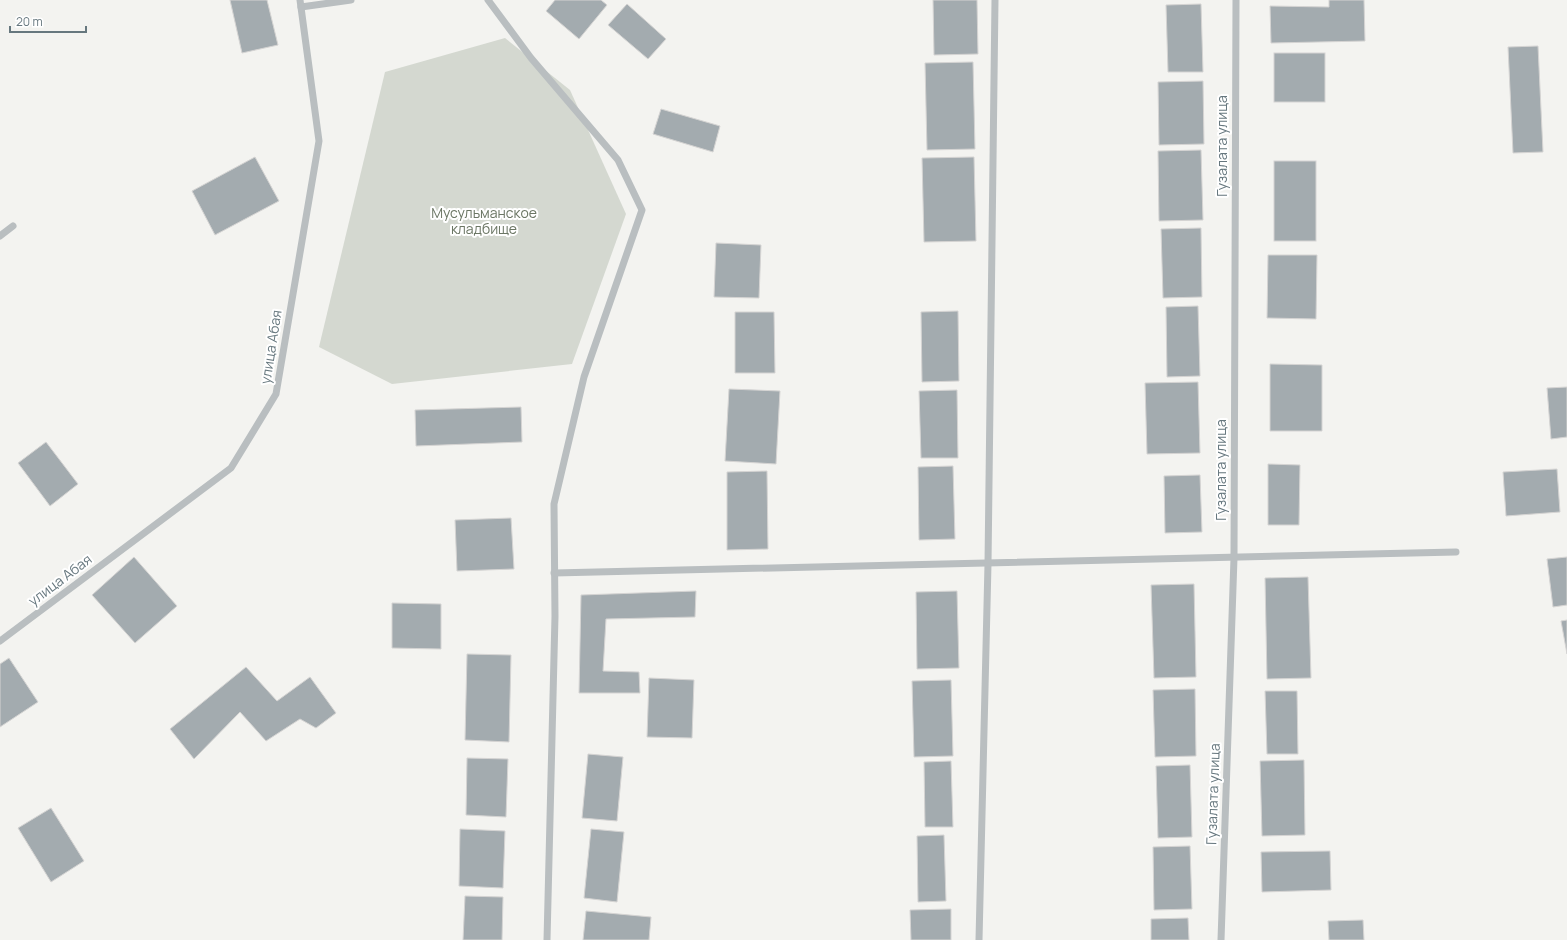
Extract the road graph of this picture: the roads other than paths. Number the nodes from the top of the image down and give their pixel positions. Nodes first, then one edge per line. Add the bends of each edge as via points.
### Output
1 (351, 0) edge
2 (488, 0) edge
3 (995, 0) edge
4 (1236, 0) edge
5 (301, 3) edge
6 (14, 226) dead end
7 (0, 236) edge
8 (1456, 552) dead end
9 (1234, 558) junction
10 (988, 564) junction
11 (554, 574) junction
12 (0, 641) edge
13 (547, 940) edge
14 (979, 940) edge
15 (1221, 940) edge

1 - 5 street, улица Абая
2 - 11 street via 531,58 618,160 642,210 584,376 554,504
3 - 10 street
4 - 9 street, Гузалата улица
5 - 12 street, улица Абая via 318,141 276,394 231,468
6 - 7 street
8 - 9 street
9 - 10 street
9 - 15 street, Гузалата улица
10 - 11 street
10 - 14 street
11 - 13 street

